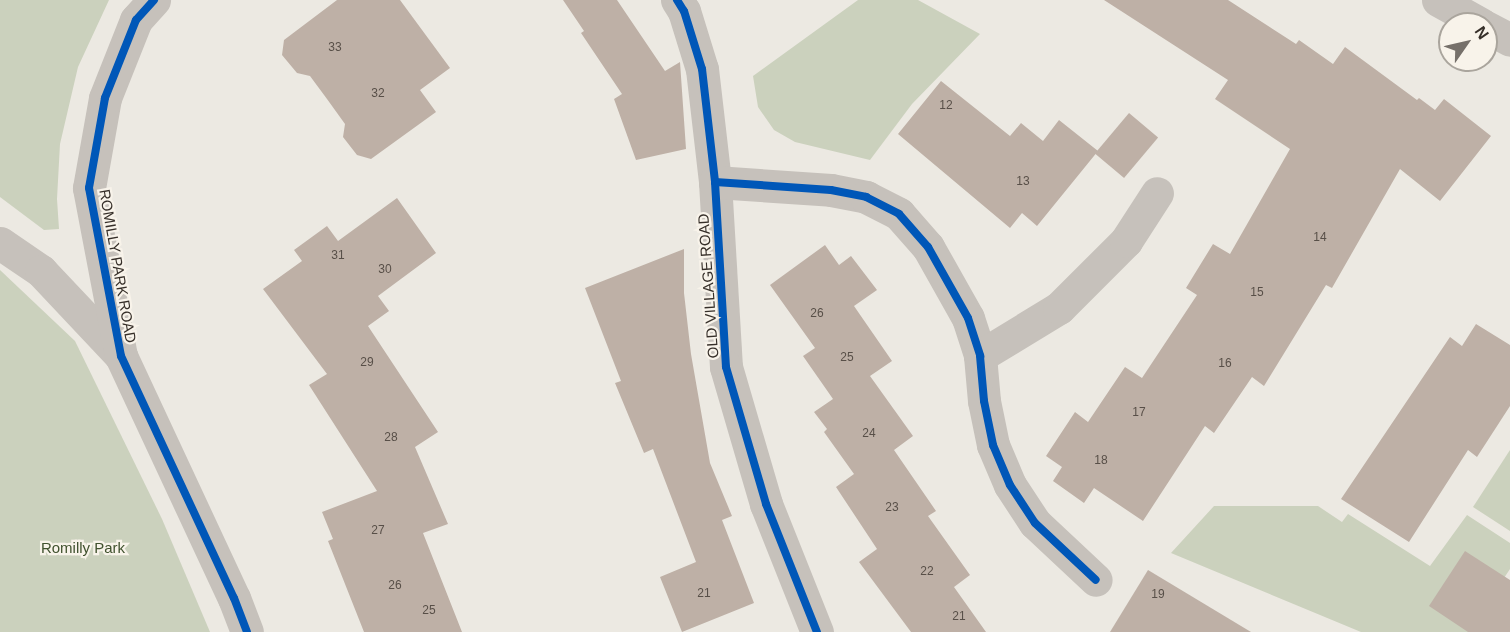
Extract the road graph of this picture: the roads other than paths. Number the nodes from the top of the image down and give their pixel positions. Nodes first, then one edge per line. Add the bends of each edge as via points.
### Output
1 (154, 0) edge
2 (677, 0) edge
3 (1438, 0) edge
4 (1460, 12) edge
5 (715, 182) junction
6 (1157, 193) dead end
7 (0, 243) edge
8 (121, 356) junction
9 (980, 356) junction
10 (1096, 580) dead end
11 (247, 632) edge
12 (817, 632) edge

1 - 8 street, ROMILLY PARK ROAD via 136,20 105,98 89,188
2 - 5 street, OLD VILLAGE ROAD via 702,69
3 - 4 street
5 - 9 street via 831,190 866,197 899,214 928,247 950,282 968,318
5 - 12 street, OLD VILLAGE ROAD via 726,367 766,504
6 - 9 street via 1126,242 1059,308
7 - 8 street, ROMILLY PARK ROAD via 41,271
8 - 11 street, ROMILLY PARK ROAD
9 - 10 street via 993,445 1010,484 1035,523

